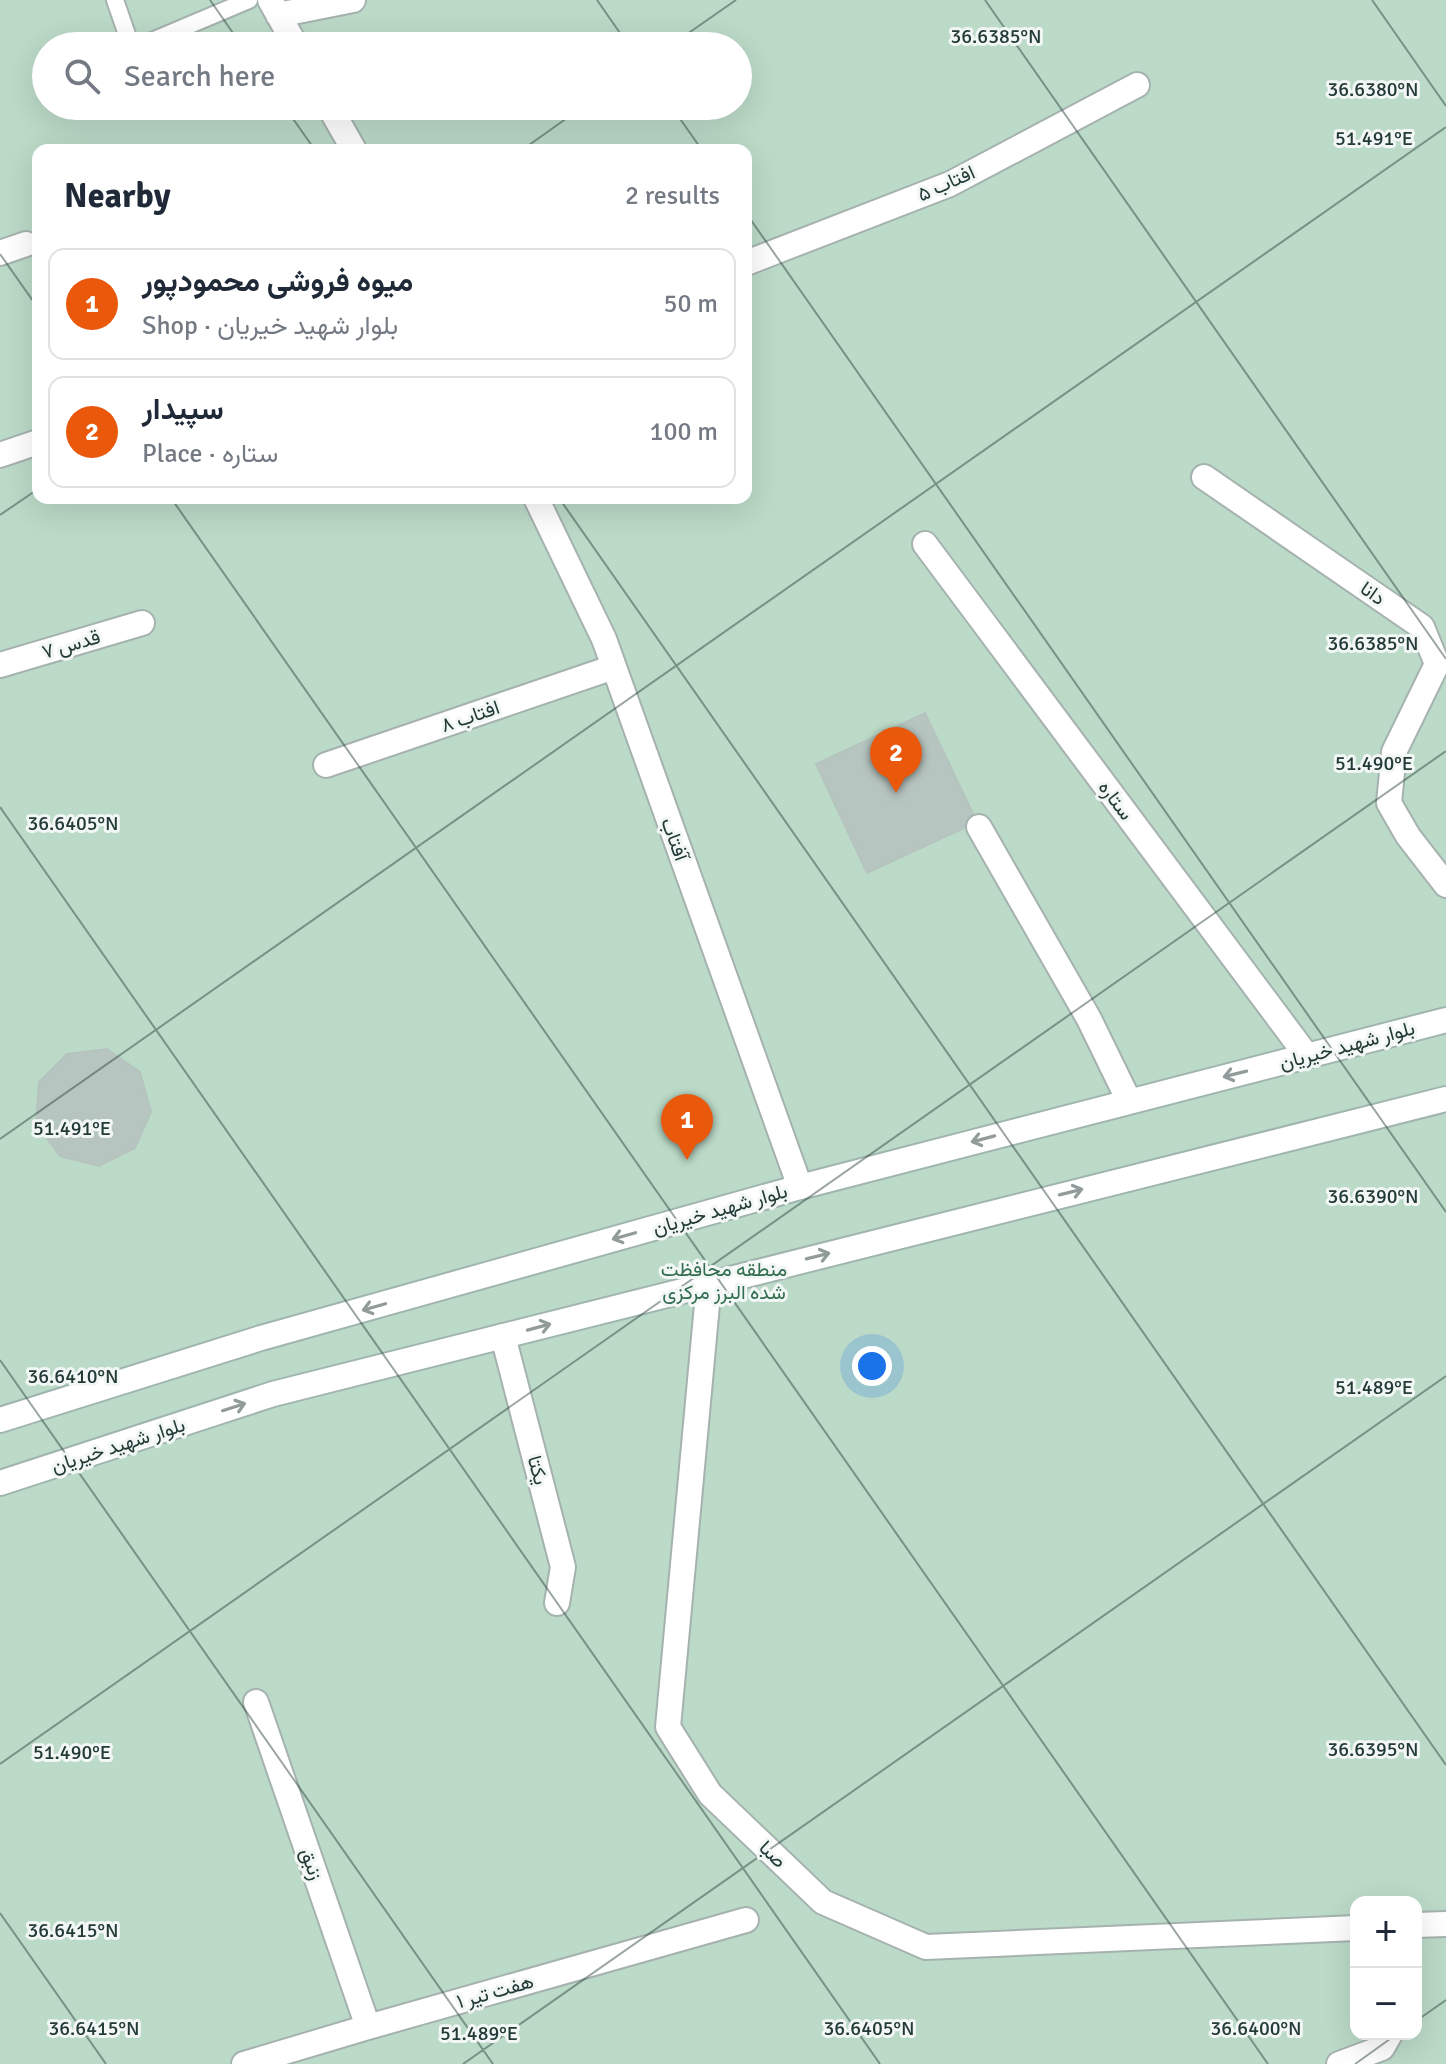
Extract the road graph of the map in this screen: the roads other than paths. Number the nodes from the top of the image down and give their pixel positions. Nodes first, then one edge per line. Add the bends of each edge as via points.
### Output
1 (115, 0) edge
2 (249, 0) edge
3 (353, 0) edge
4 (274, 8) edge
5 (126, 32) edge
6 (173, 32) edge
7 (288, 32) edge
8 (1137, 85) dead end
9 (337, 120) edge
10 (351, 144) edge
11 (26, 244) dead end
12 (0, 253) edge
13 (752, 261) edge
14 (32, 444) edge
15 (0, 455) edge
16 (1204, 477) dead end
17 (539, 504) edge
18 (925, 544) dead end
19 (142, 623) dead end
20 (0, 665) edge
21 (614, 667) junction
22 (326, 765) dead end
23 (979, 827) dead end
24 (1446, 885) edge
25 (1446, 1020) edge
26 (1307, 1056) junction
27 (1446, 1099) edge
28 (1129, 1101) junction
29 (800, 1187) junction
30 (709, 1283) junction
31 (503, 1336) junction
32 (0, 1420) edge
33 (0, 1483) edge
34 (557, 1603) dead end
35 (256, 1702) dead end
36 (746, 1920) dead end
37 (1446, 1924) edge
38 (1422, 1925) edge
39 (1350, 1928) edge
40 (368, 2027) junction
41 (1387, 2040) edge
42 (244, 2064) edge
43 (1339, 2064) edge

1 - 5 lane
2 - 6 lane
3 - 4 street
4 - 7 street
8 - 13 street, افتاب ۵ via 950,184
9 - 10 street
11 - 12 street
14 - 15 street
16 - 24 street, دانا via 1422,627 1437,664 1394,752 1389,803
17 - 21 street, آفتاب
18 - 26 street, ستاره
19 - 20 street, قدس ۷
21 - 22 street, افتاب ۸
21 - 29 street, آفتاب
23 - 28 street via 1089,1019
25 - 26 street, بلوار شهید خیریان
26 -> 28 street, بلوار شهید خیریان
30 -> 27 street, بلوار شهید خیریان
28 -> 29 street, بلوار شهید خیریان
29 -> 32 street, بلوار شهید خیریان via 261,1338
31 -> 30 street, بلوار شهید خیریان
30 - 39 street, صبا via 668,1727 710,1794 823,1902 926,1947
33 -> 31 street, بلوار شهید خیریان via 273,1394
31 - 34 street, یکتا via 563,1567
35 - 40 street, زنبق
36 - 40 street, هفت تیر ۱
37 - 38 street
40 - 42 street, هفت تیر ۱
41 - 43 street via 1382,2048

